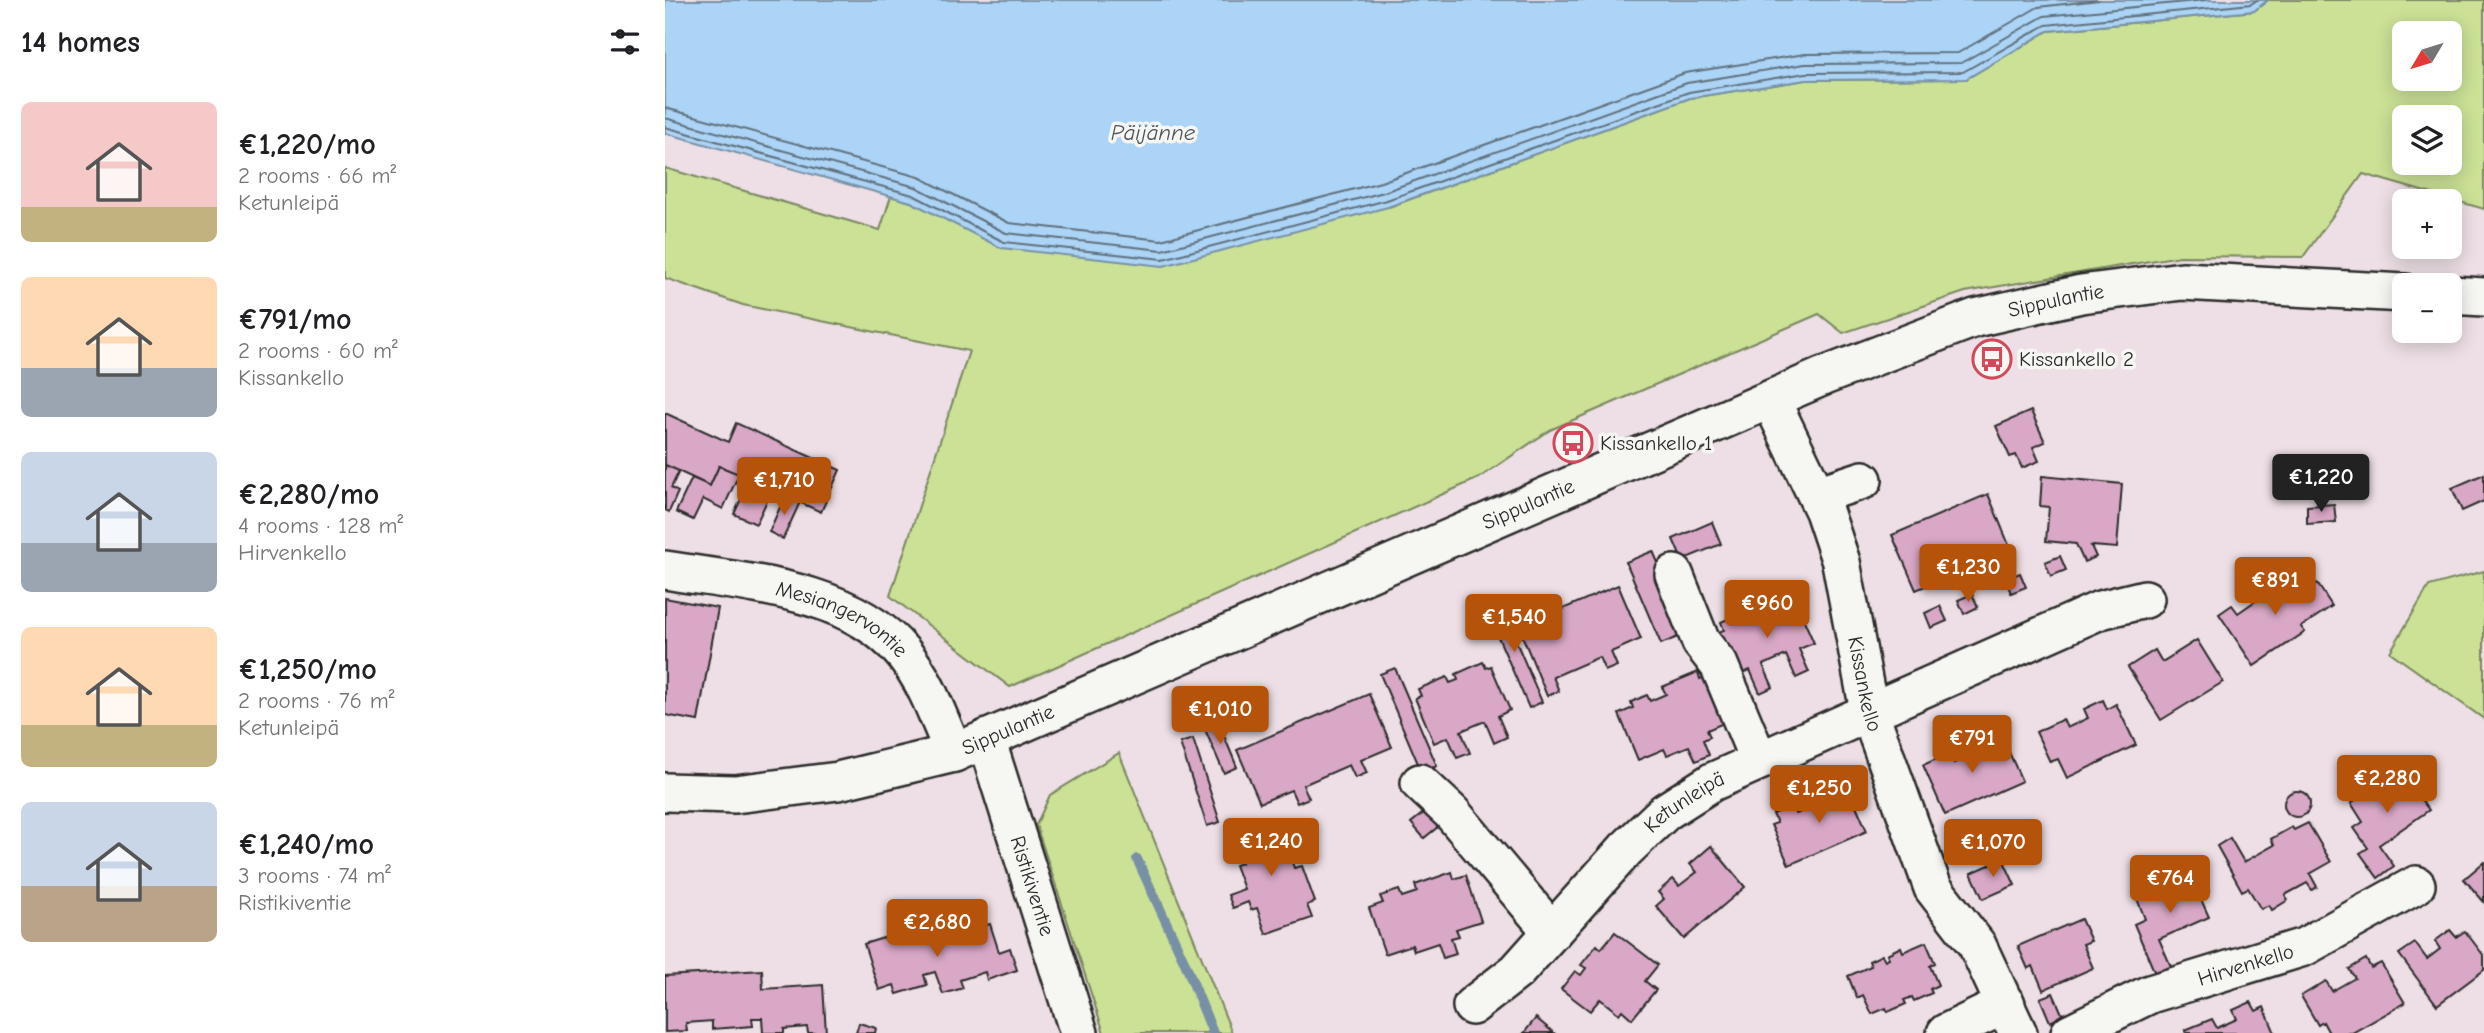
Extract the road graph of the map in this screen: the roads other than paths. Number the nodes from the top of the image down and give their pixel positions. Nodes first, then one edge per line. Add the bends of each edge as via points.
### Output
1 (2392, 292) edge
2 (2462, 296) edge
3 (2484, 297) edge
4 (1770, 400) junction
5 (1863, 480) dead end
6 (1817, 495) junction
7 (665, 570) edge
8 (1674, 574) dead end
9 (2145, 599) dead end
10 (1869, 711) junction
11 (970, 746) junction
12 (1759, 761) junction
13 (1420, 783) dead end
14 (665, 792) edge
15 (2416, 885) dead end
16 (1552, 932) junction
17 (1472, 1006) dead end
18 (2012, 1019) edge
19 (1079, 1033) edge
20 (1946, 1033) edge
21 (2070, 1033) edge

1 - 4 street, Sippulantie via 2182,281 2081,294 1975,318
2 - 3 street
4 - 6 street, Kissankello
4 - 11 street, Sippulantie
5 - 6 street
6 - 10 street, Kissankello via 1841,562
7 - 11 street, Mesiangervontie via 789,591 850,611 904,654
8 - 12 street via 1701,642 1719,665
9 - 10 street, Ketunleipä via 2100,610
10 - 12 street, Ketunleipä
10 - 18 street, Kissankello via 1933,888 1977,945
11 - 14 street, Sippulantie via 825,782 735,794
11 - 19 street, Ristikiventie
12 - 16 street, Ketunleipä via 1712,782 1665,812
13 - 16 street via 1452,813
15 - 21 street, Hirvenkello via 2304,947 2150,994
16 - 17 street, Ketunleipä via 1517,971
18 - 20 street

